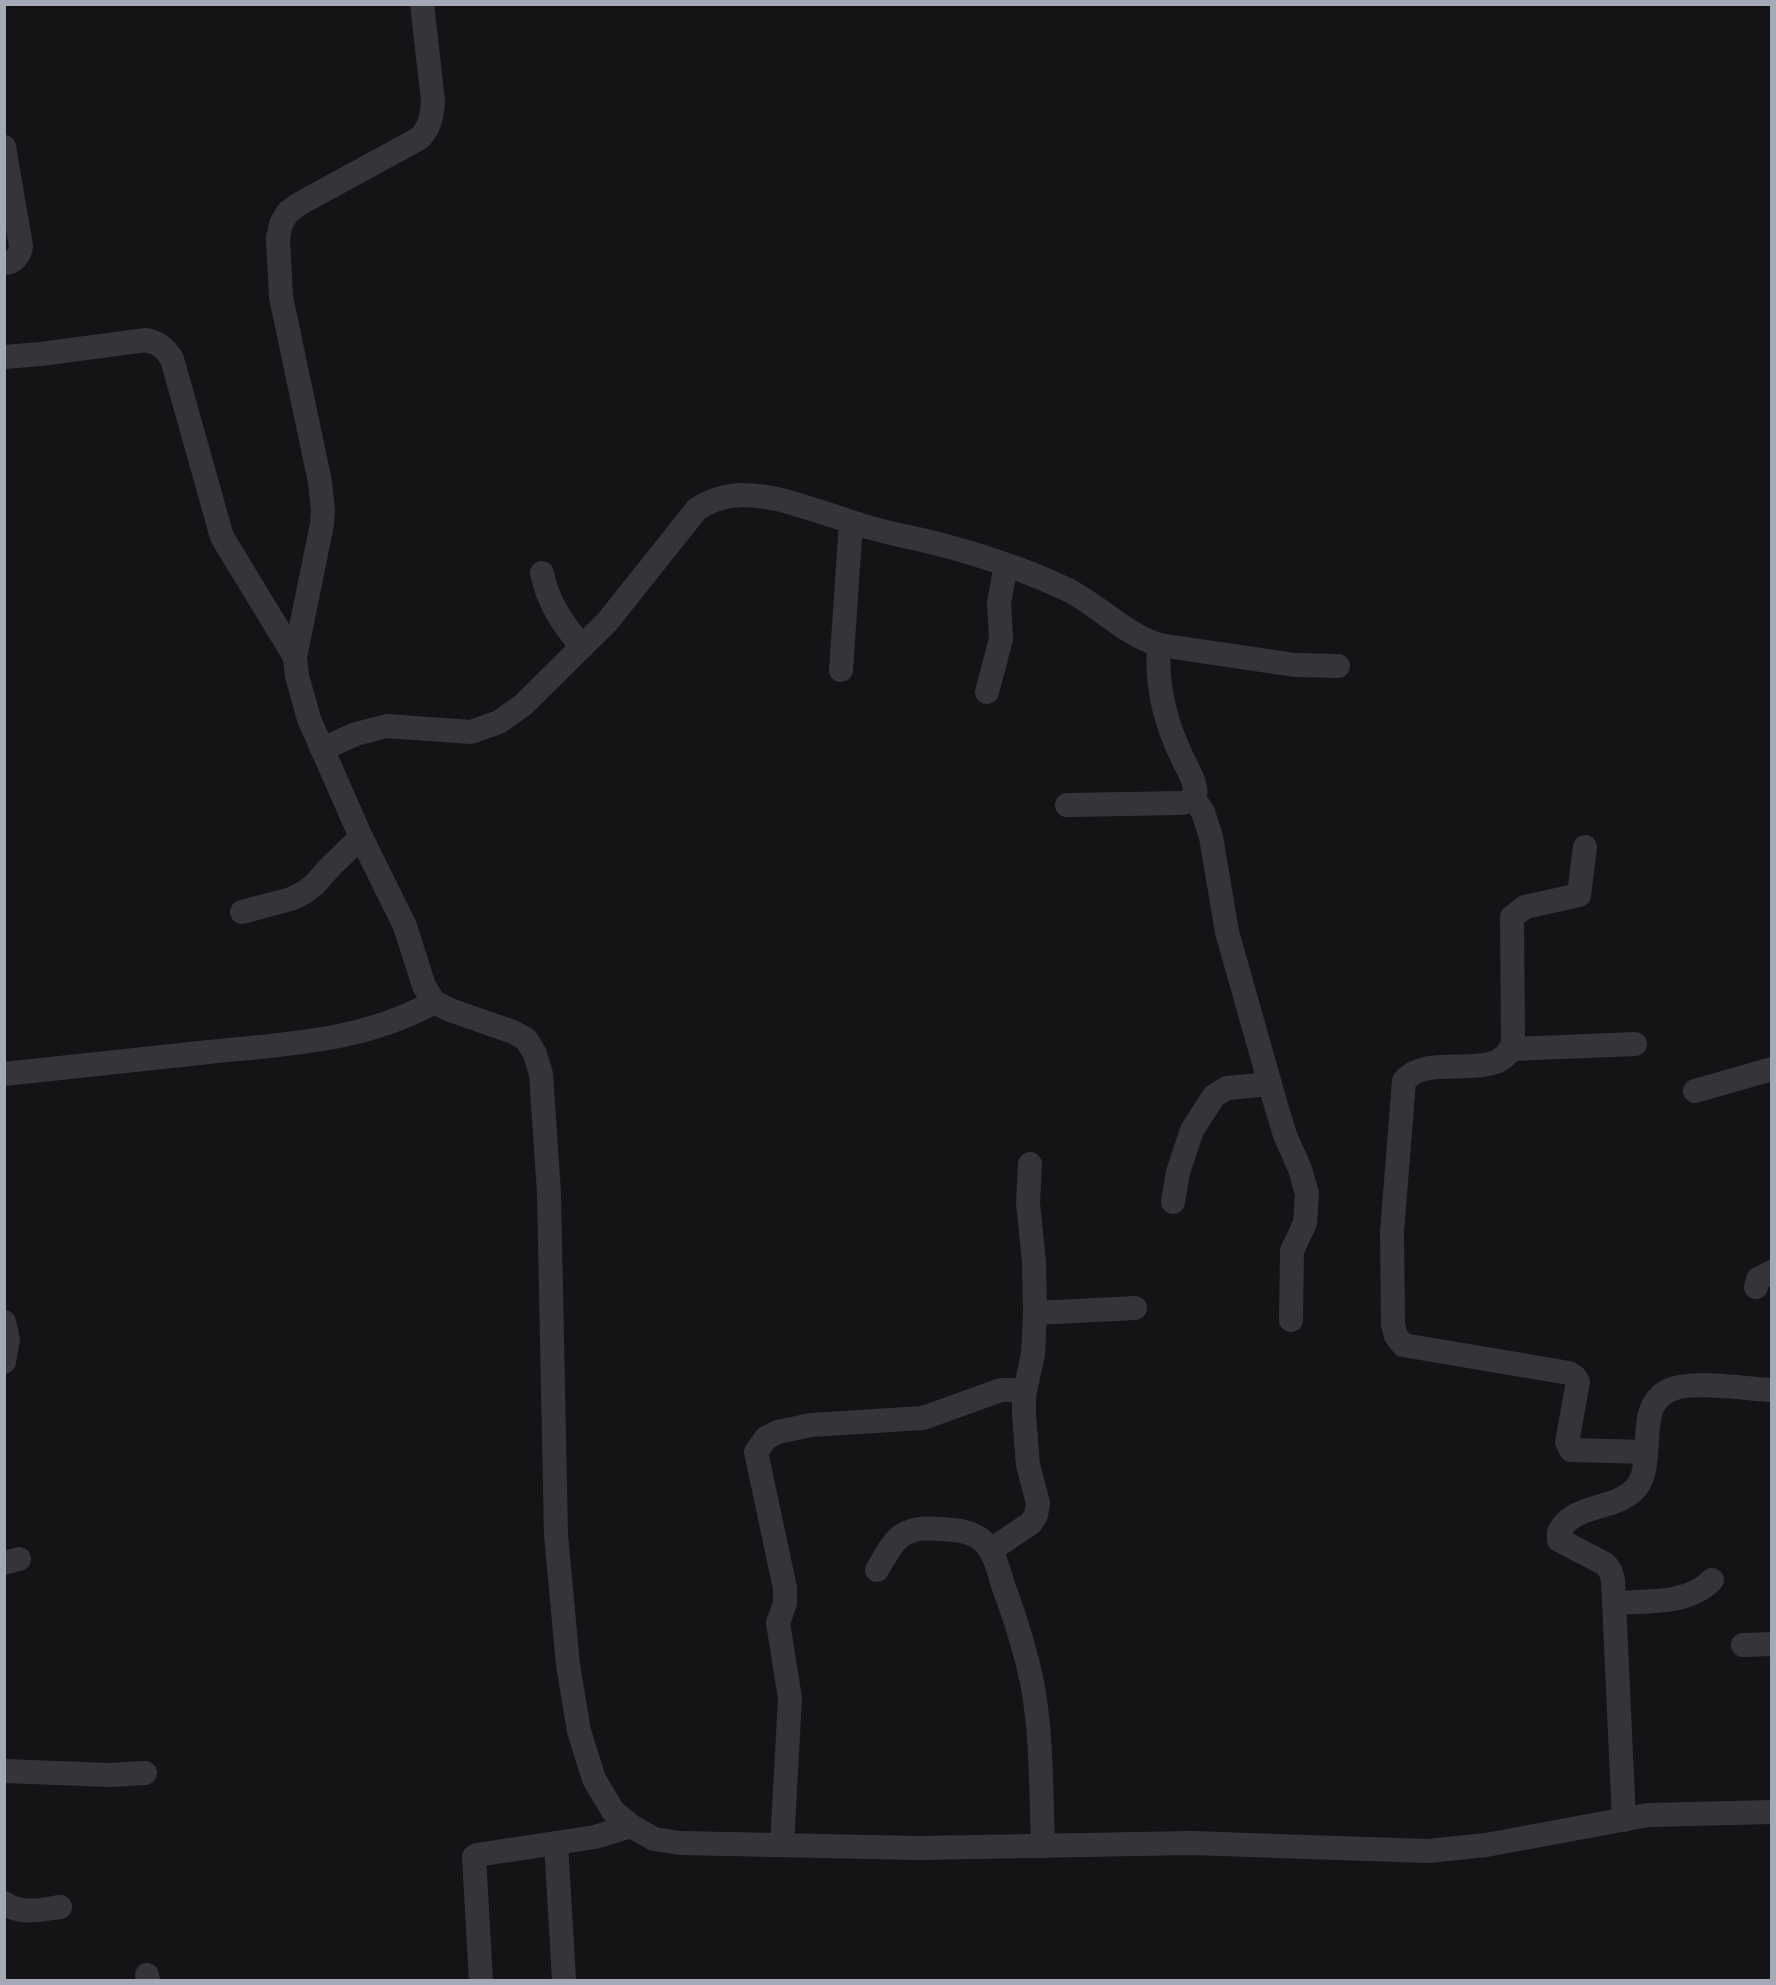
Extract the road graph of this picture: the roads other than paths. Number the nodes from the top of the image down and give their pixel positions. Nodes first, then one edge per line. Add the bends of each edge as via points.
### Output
1 (422, 4) edge
2 (4, 147) edge
3 (4, 263) edge
4 (4, 357) edge
5 (851, 522) junction
6 (1006, 565) junction
7 (542, 573) dead end
8 (1159, 645) junction
9 (582, 647) junction
10 (295, 657) junction
11 (1338, 666) dead end
12 (841, 670) dead end
13 (987, 692) dead end
14 (322, 749) junction
15 (1194, 799) junction
16 (1067, 805) dead end
17 (361, 837) junction
18 (1585, 847) dead end
19 (242, 912) dead end
20 (434, 1002) junction
21 (1635, 1044) dead end
22 (1511, 1049) junction
23 (1772, 1069) edge
24 (4, 1074) edge
25 (1270, 1084) junction
26 (1695, 1091) dead end
27 (1030, 1164) dead end
28 (1173, 1202) dead end
29 (1135, 1308) dead end
30 (1035, 1312) junction
31 (1291, 1320) dead end
32 (4, 1322) edge
33 (4, 1362) edge
34 (1025, 1390) junction
35 (1772, 1390) edge
36 (1646, 1452) junction
37 (991, 1550) junction
38 (877, 1570) dead end
39 (1712, 1580) dead end
40 (1614, 1603) junction
41 (1772, 1644) edge
42 (1743, 1645) dead end
43 (4, 1771) edge
44 (145, 1773) dead end
45 (1772, 1812) edge
46 (1624, 1820) junction
47 (631, 1826) junction
48 (556, 1843) junction
49 (782, 1845) junction
50 (1043, 1846) junction
51 (4, 1903) edge
52 (60, 1907) dead end
53 (481, 1980) edge
54 (564, 1980) edge

1 - 10 street via 432,101 428,127 420,138 288,212 278,238 282,305 323,510
2 - 3 street via 21,246 20,254
4 - 10 street via 146,340 165,349 172,359 222,537
5 - 6 street
5 - 9 street via 762,496 743,495 709,502 697,509 607,622
5 - 12 street
6 - 8 street via 1069,591
6 - 13 street via 999,603 1001,639
7 - 9 street via 551,604
8 - 11 street via 1295,665
8 - 15 street via 1164,704 1194,785
9 - 14 street via 523,705 482,729 471,732 387,726
10 - 14 street via 309,719
14 - 17 street
15 - 16 street via 1184,803
15 - 25 street via 1211,837 1227,932
17 - 19 street via 305,892
17 - 20 street via 405,926 419,973
18 - 22 street via 1579,895 1525,907 1512,917
20 - 24 street via 411,1015 356,1033 299,1043
20 - 47 street via 526,1039 541,1074 549,1193 556,1535 568,1665 579,1731 594,1779 613,1811
21 - 22 street
22 - 36 street via 1494,1063 1422,1069 1404,1080 1392,1232 1396,1336 1403,1345 1569,1373 1578,1382 1567,1442 1571,1450
23 - 26 street
25 - 28 street via 1227,1088 1214,1096 1192,1130
25 - 31 street via 1307,1194 1305,1223 1292,1251
27 - 30 street via 1028,1203
29 - 30 street
30 - 34 street via 1033,1354
32 - 33 street via 8,1339
34 - 37 street via 1025,1441 1038,1503 1036,1515 1018,1534
34 - 49 street via 988,1393 923,1418 811,1425 778,1432 766,1438 756,1452 785,1588 778,1623 789,1698
35 - 36 street via 1694,1385 1664,1393 1650,1415
36 - 40 street via 1641,1483 1631,1494 1579,1514 1559,1532 1559,1540 1610,1570
37 - 38 street via 966,1531 913,1530 899,1536
37 - 50 street via 1021,1635 1032,1684
39 - 40 street via 1704,1588 1672,1599
40 - 46 street
41 - 42 street
43 - 44 street
45 - 46 street via 1648,1815
46 - 50 street via 1428,1851 1191,1843
47 - 48 street
47 - 49 street via 654,1839 680,1843
48 - 53 street via 474,1857
48 - 54 street
49 - 50 street
51 - 52 street via 26,1912

